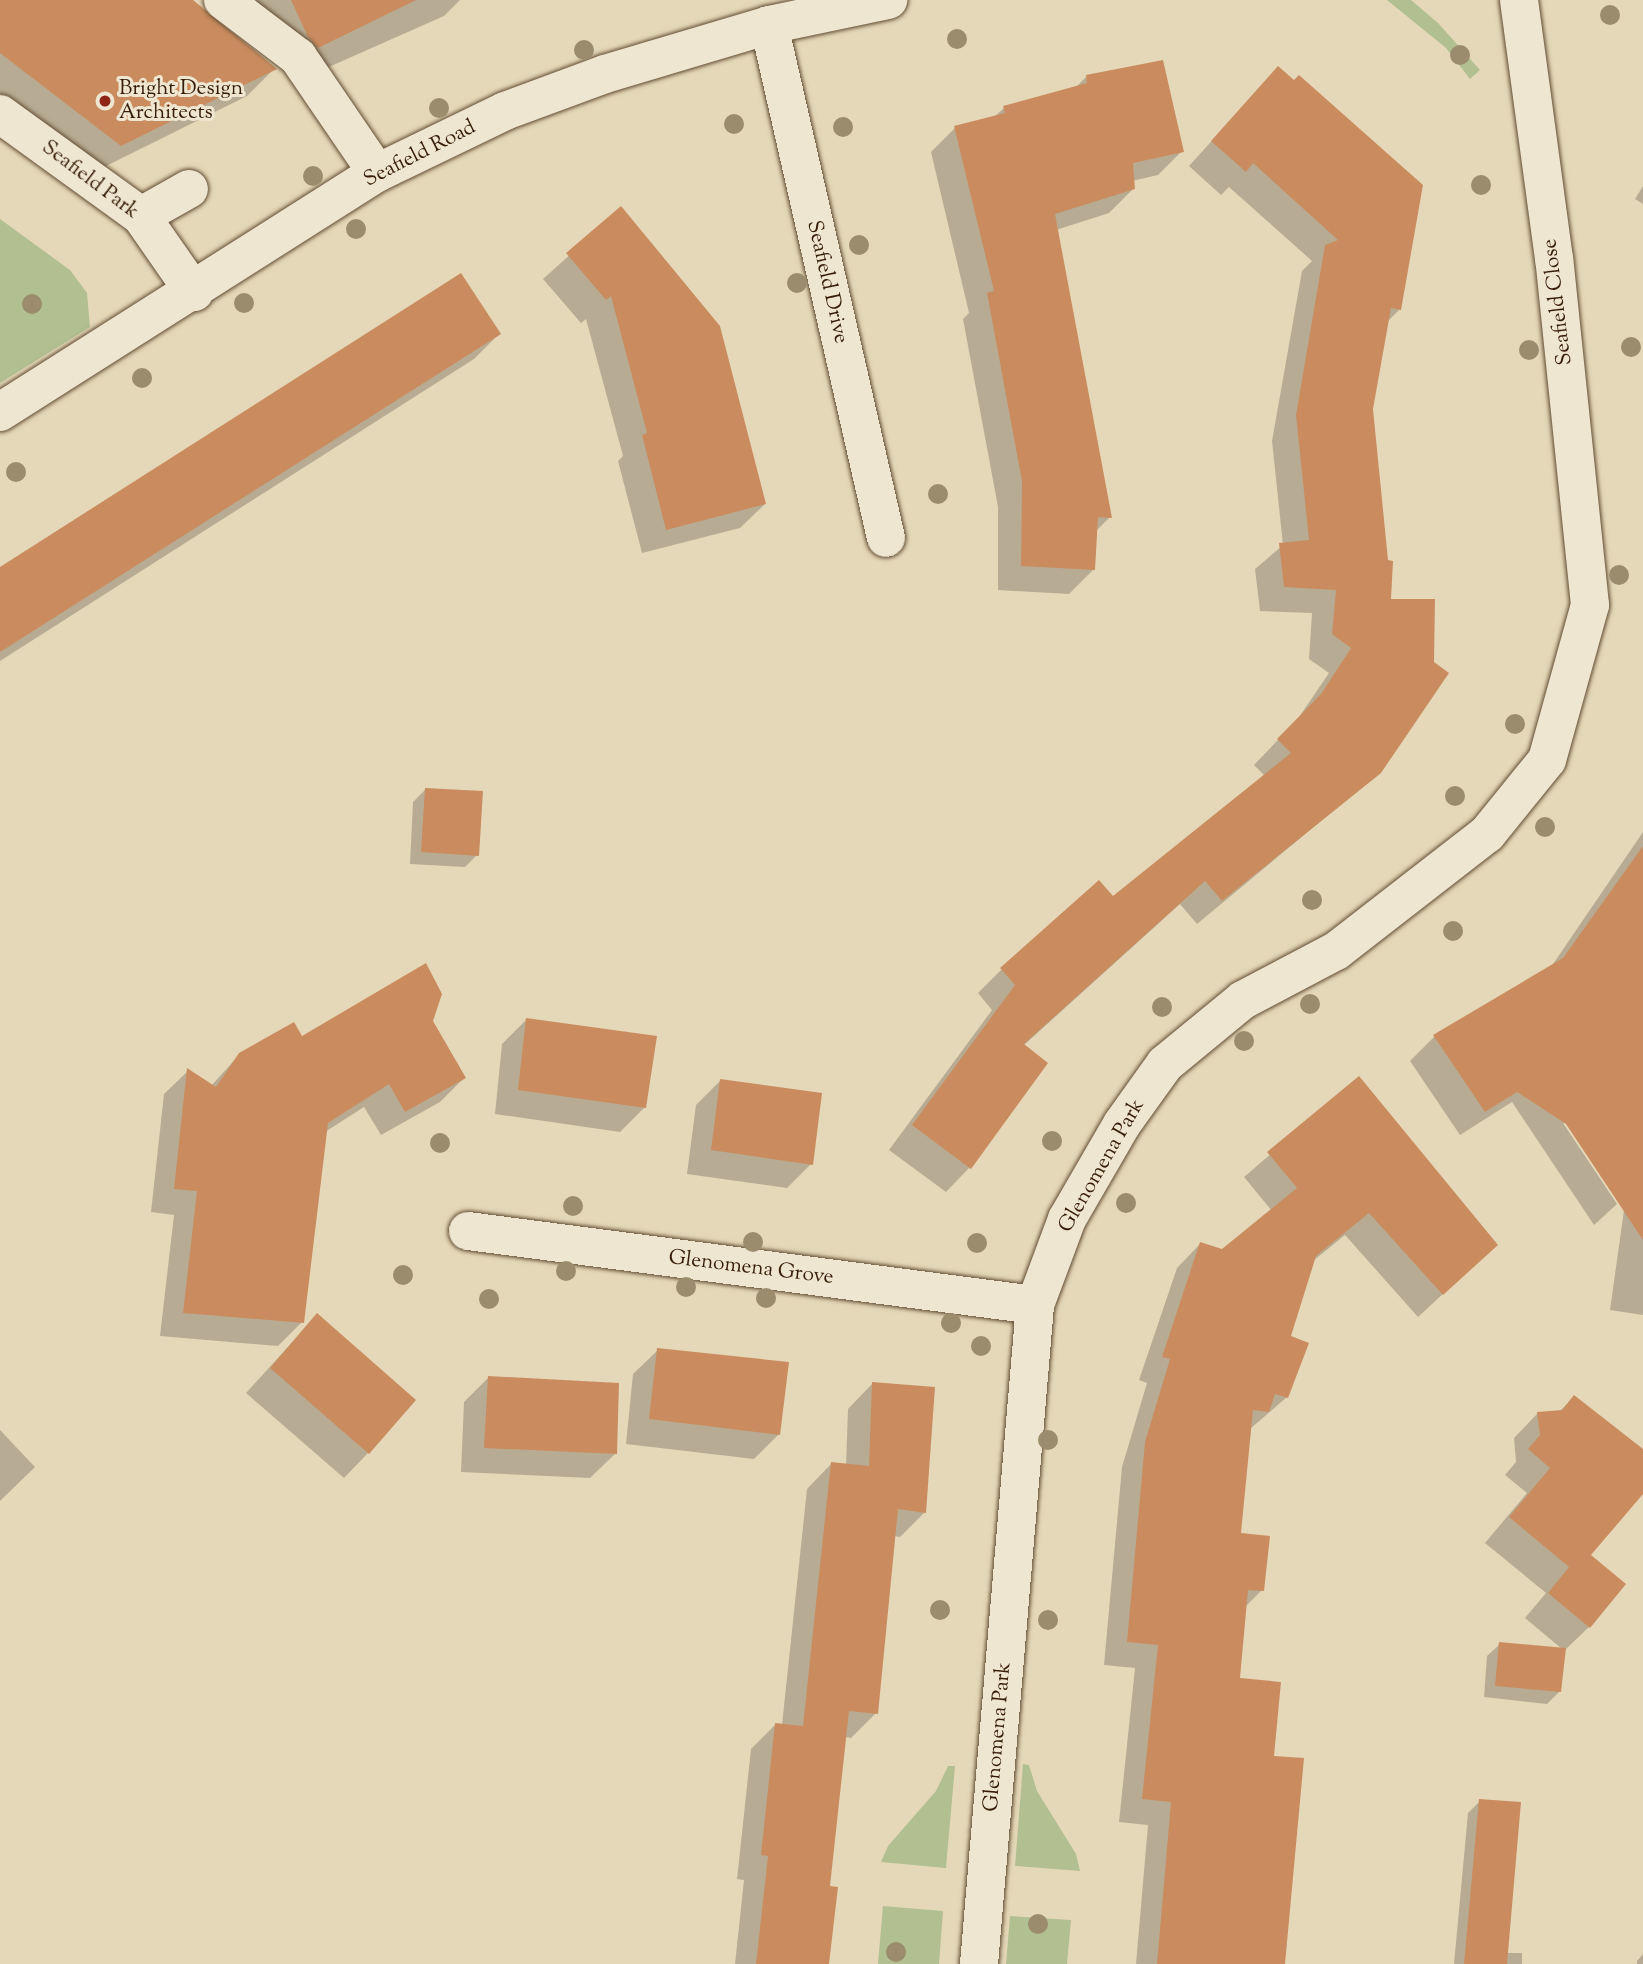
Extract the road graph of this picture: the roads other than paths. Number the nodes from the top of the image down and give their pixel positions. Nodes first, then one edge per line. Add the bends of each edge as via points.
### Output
1 (223, 0) edge
2 (888, 0) edge
3 (1519, 0) edge
4 (769, 25) junction
5 (0, 114) edge
6 (377, 173) junction
7 (189, 189) dead end
8 (141, 216) junction
9 (194, 292) junction
10 (0, 412) edge
11 (886, 538) dead end
12 (1590, 605) joint
13 (468, 1231) dead end
14 (1035, 1305) junction
15 (979, 1964) edge

1 - 6 street via 298,57 319,104
2 - 4 street, Seafield Road
3 - 12 street, Seafield Close via 1555,272
4 - 6 street, Seafield Road via 605,74 505,111
4 - 11 street, Seafield Drive
5 - 8 street, Seafield Park
6 - 9 street, Seafield Road
7 - 8 street
8 - 9 street, Seafield Park
9 - 10 street, Seafield Road
12 - 14 street, Glenomena Park via 1547,760 1487,835 1414,895 1336,951 1243,1000 1165,1064 1122,1124 1067,1219
13 - 14 street, Glenomena Grove
14 - 15 street, Glenomena Park

